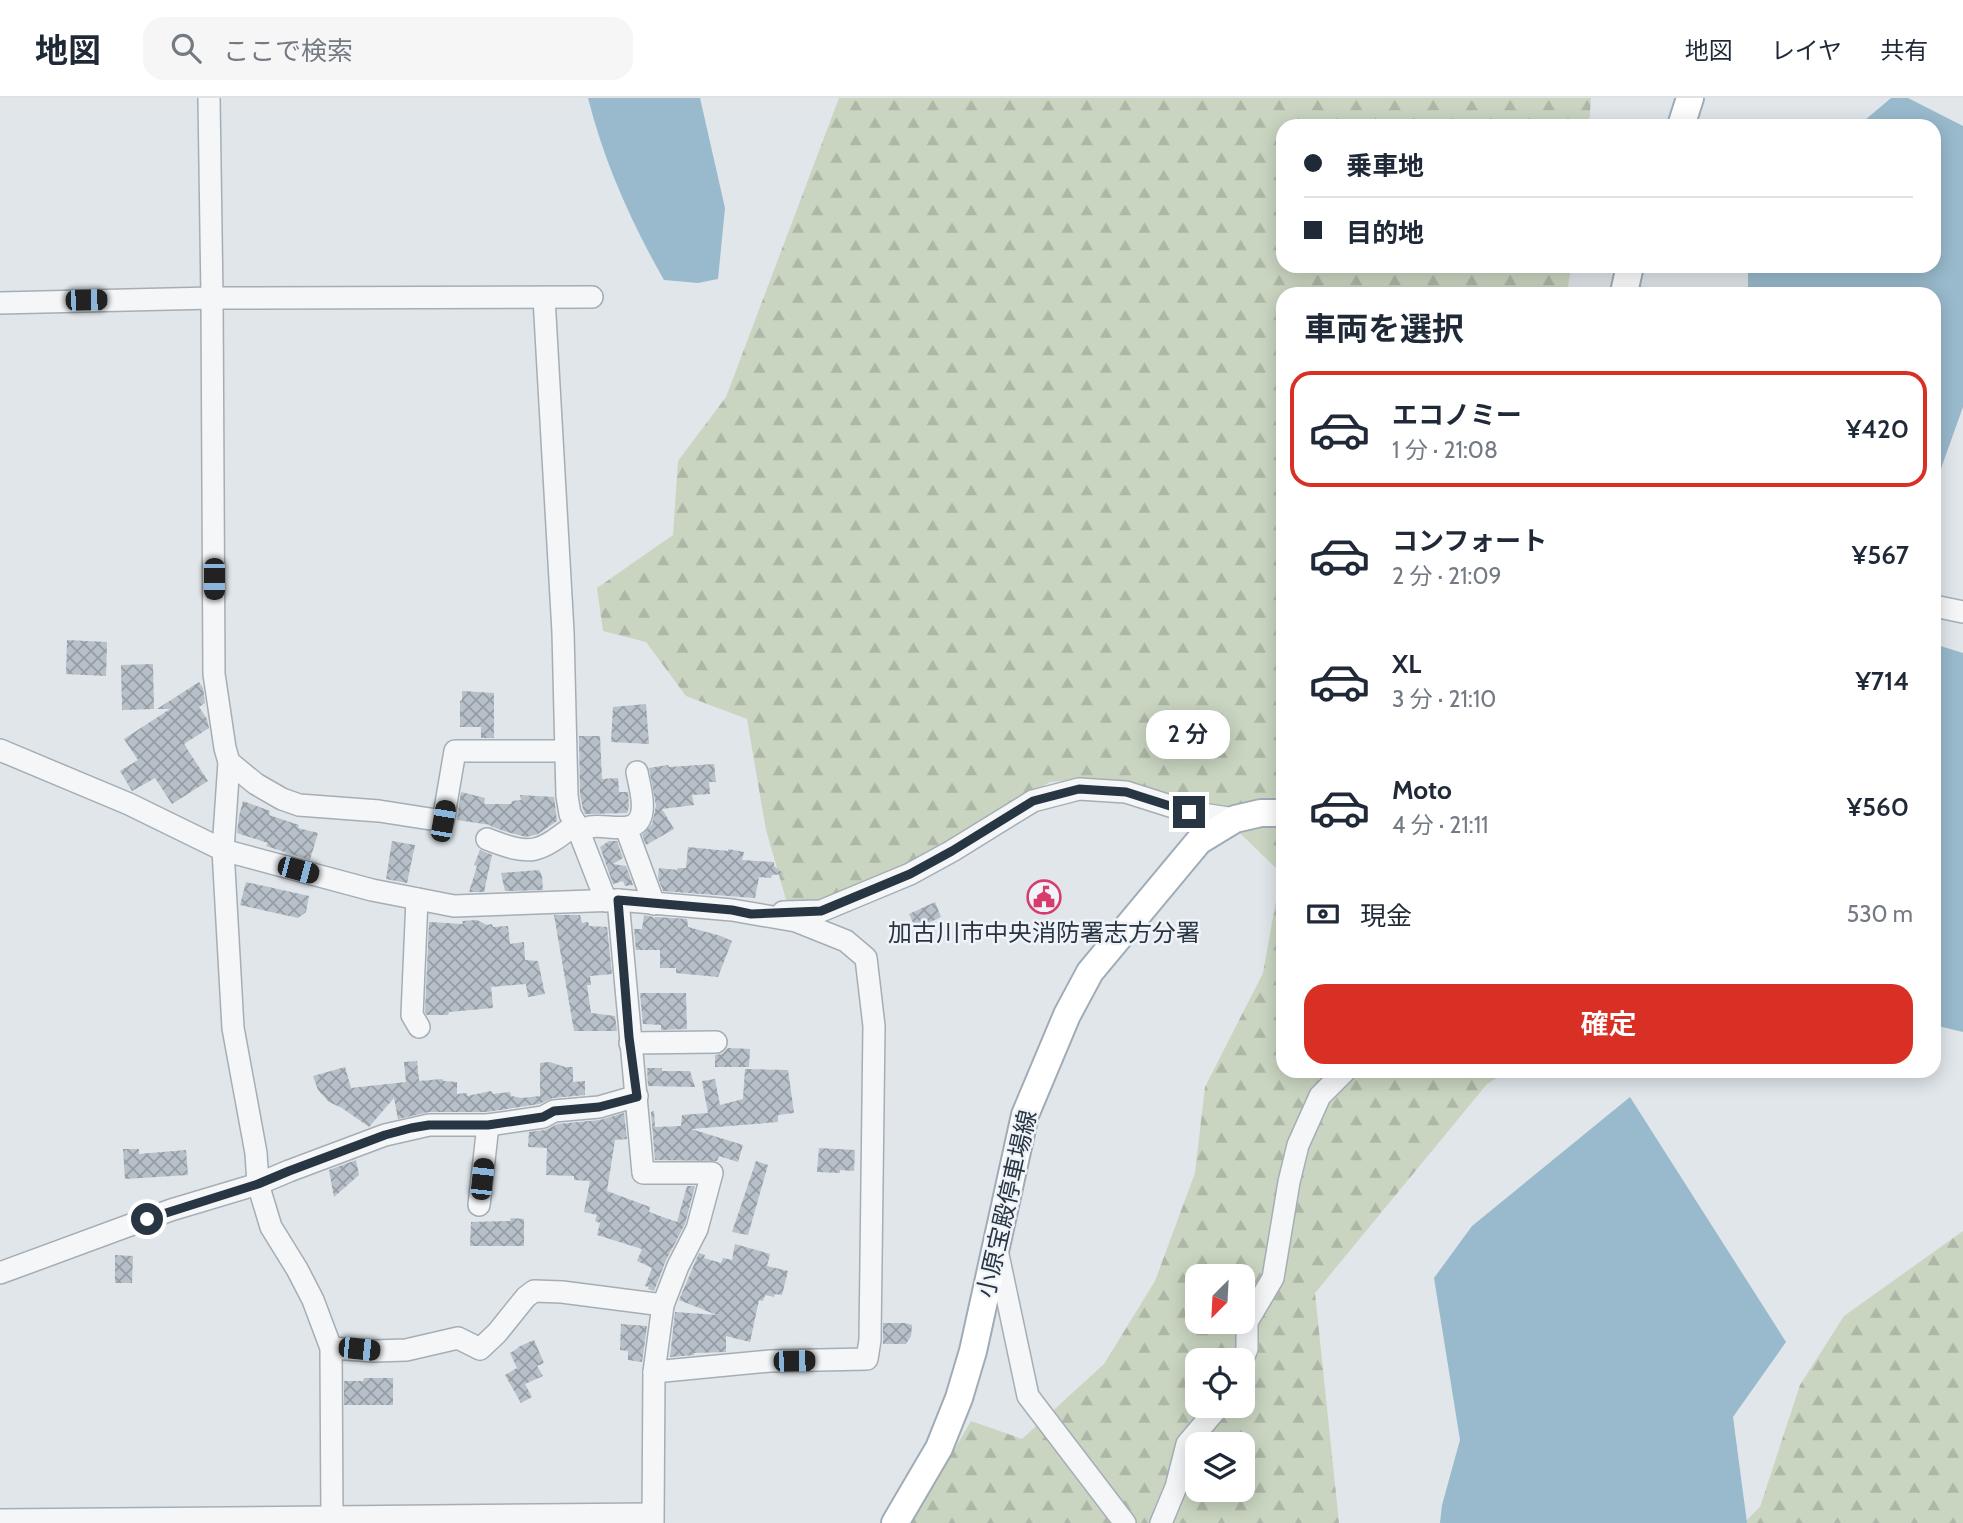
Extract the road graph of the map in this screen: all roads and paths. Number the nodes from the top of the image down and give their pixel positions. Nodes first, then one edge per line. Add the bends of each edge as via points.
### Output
1 (209, 98) edge
2 (1690, 98) edge
3 (1683, 119) edge
4 (592, 297) dead end
5 (212, 298) junction
6 (544, 298) junction
7 (0, 303) edge
8 (1941, 607) edge
9 (1963, 612) edge
10 (0, 750) edge
11 (565, 751) junction
12 (229, 762) junction
13 (638, 772) dead end
14 (1276, 813) edge
15 (1234, 819) junction
16 (578, 828) junction
17 (626, 828) junction
18 (487, 839) dead end
19 (223, 850) junction
20 (417, 899) junction
21 (612, 900) junction
22 (654, 904) junction
23 (751, 914) junction
24 (419, 1027) dead end
25 (716, 1042) dead end
26 (630, 1043) junction
27 (1338, 1078) edge
28 (637, 1097) junction
29 (488, 1125) junction
30 (258, 1184) junction
31 (480, 1205) dead end
32 (995, 1245) junction
33 (0, 1273) edge
34 (663, 1305) junction
35 (331, 1348) junction
36 (1247, 1348) edge
37 (654, 1372) junction
38 (1209, 1418) edge
39 (652, 1519) edge
40 (0, 1520) edge
41 (332, 1520) edge
42 (895, 1523) edge
43 (1125, 1523) edge
44 (1161, 1523) edge

1 - 5 street
2 - 3 main road
4 - 6 street
5 - 6 street
5 - 7 street
5 - 12 street via 214,674
6 - 11 street via 563,632
8 - 9 street
10 - 19 street via 129,804
11 - 12 street via 455,751 443,821 299,805 282,799
11 - 16 street via 570,814
12 - 19 street
13 - 17 street via 643,810 635,824
14 - 15 main road, 小原宝殿停車場線
15 - 23 street via 1189,812 1126,792 1079,789 1033,801 910,874 821,911
15 - 32 main road, 小原宝殿停車場線 via 1199,841 1090,972 1025,1115
16 - 17 street
16 - 18 street via 535,851
16 - 21 street
17 - 22 street
19 - 20 street
19 - 30 street via 233,1028
20 - 21 street via 454,906
20 - 24 street via 412,1015
21 - 22 street
21 - 26 street
22 - 23 street
23 - 37 street via 796,921 846,941 866,958 874,1026 867,1359 769,1361
25 - 26 street
26 - 28 street
27 - 36 street via 1320,1096 1298,1145 1273,1278 1247,1322
28 - 29 street
28 - 34 street via 643,1173 712,1173 697,1229
29 - 30 street via 411,1128
29 - 31 street
30 - 33 street via 171,1210
30 - 35 street via 271,1227 313,1300
32 - 42 main road, 小原宝殿停車場線 via 959,1398 939,1448
32 - 43 street via 1028,1396
34 - 35 street via 534,1291 480,1349 458,1338 406,1350
34 - 37 street
35 - 41 street
37 - 39 street
38 - 44 street via 1187,1444
39 - 41 street
40 - 41 street

